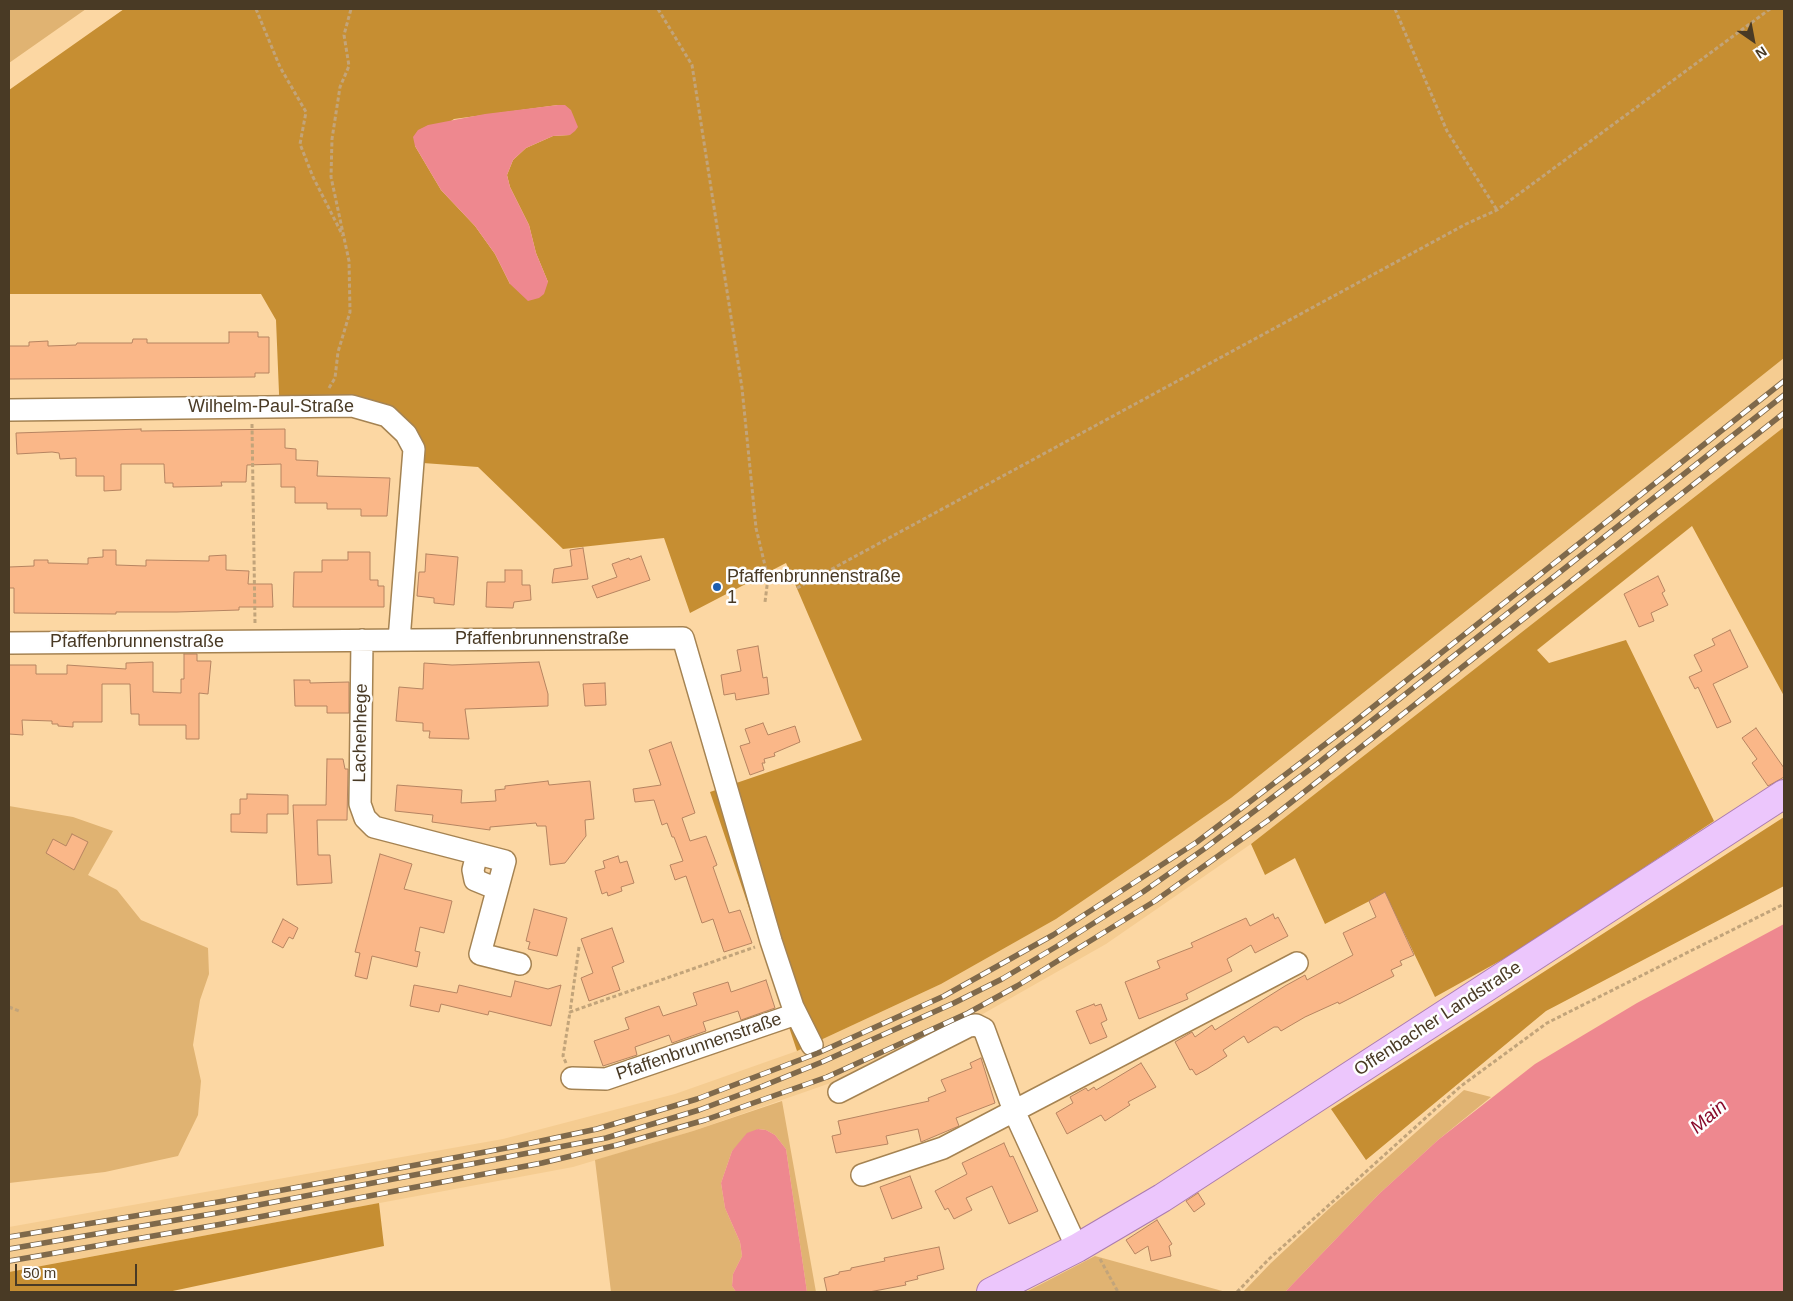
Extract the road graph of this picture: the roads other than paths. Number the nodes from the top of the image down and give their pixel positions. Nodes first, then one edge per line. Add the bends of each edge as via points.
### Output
1 (9, 410) edge
2 (362, 640) junction
3 (399, 640) junction
4 (9, 643) edge
5 (1784, 794) edge
6 (477, 854) junction
7 (497, 889) junction
8 (1297, 963) dead end
9 (520, 964) dead end
10 (796, 1014) junction
11 (812, 1045) dead end
12 (572, 1078) road end
13 (839, 1092) dead end
14 (1014, 1112) junction
15 (862, 1175) dead end
16 (1084, 1244) junction
17 (991, 1292) edge

1 - 3 street, Wilhelm-Paul-Straße via 318,405 352,406 380,412 397,424 412,443 414,460
2 - 3 street, Pfaffenbrunnenstraße
2 - 4 street, Pfaffenbrunnenstraße
2 - 6 street, Lachenhege via 360,804 369,824
3 - 10 street, Pfaffenbrunnenstraße via 683,638 771,941
5 - 16 main road, Offenbacher Landstraße via 1162,1198
6 - 7 street via 473,870 475,880
6 - 7 street via 505,861
7 - 9 street via 480,954
8 - 14 street
10 - 11 street, Pfaffenbrunnenstraße
10 - 12 street, Pfaffenbrunnenstraße via 606,1078
13 - 14 street via 976,1025 986,1033
14 - 15 street via 943,1148
14 - 16 street
16 - 17 main road, Offenbacher Landstraße

